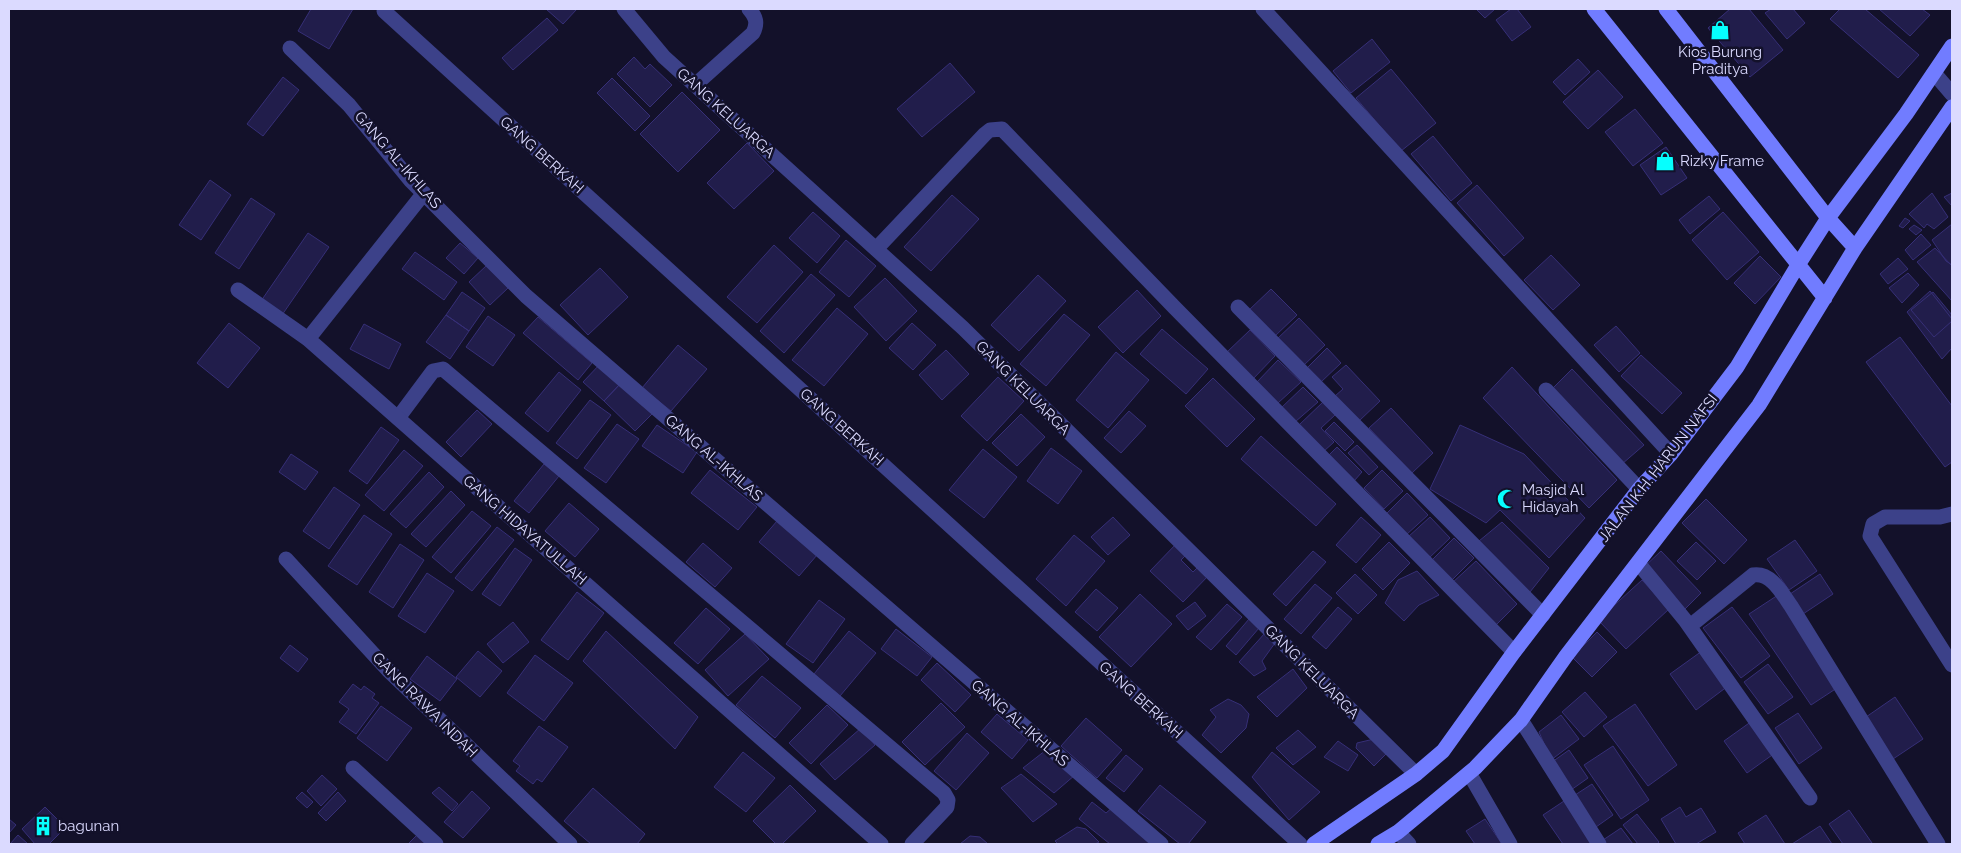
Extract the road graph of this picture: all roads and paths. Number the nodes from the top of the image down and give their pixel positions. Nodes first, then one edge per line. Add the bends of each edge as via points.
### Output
1 (624, 9) edge
2 (749, 9) edge
3 (1263, 9) edge
4 (1594, 9) edge
5 (1666, 9) edge
6 (384, 11) dead end
7 (1952, 46) edge
8 (290, 48) dead end
9 (1934, 73) junction
10 (695, 85) junction
11 (1952, 94) edge
12 (1952, 107) edge
13 (424, 193) junction
14 (1828, 218) junction
15 (1855, 248) junction
16 (876, 249) junction
17 (1798, 265) junction
18 (238, 290) dead end
19 (1825, 298) junction
20 (1238, 307) dead end
21 (308, 339) junction
22 (1546, 390) dead end
23 (398, 418) junction
24 (1671, 454) junction
25 (1639, 489) junction
26 (1952, 514) edge
27 (286, 559) dead end
28 (1639, 564) junction
29 (1544, 616) junction
30 (1687, 623) junction
31 (1514, 652) junction
32 (1952, 665) edge
33 (1521, 720) junction
34 (353, 768) dead end
35 (1469, 773) junction
36 (1416, 774) junction
37 (1810, 798) dead end
38 (1398, 832) junction
39 (436, 844) edge
40 (570, 844) edge
41 (882, 844) edge
42 (912, 844) edge
43 (1161, 844) edge
44 (1300, 844) edge
45 (1314, 844) edge
46 (1378, 844) edge
47 (1409, 844) edge
48 (1510, 844) edge
49 (1599, 844) edge
50 (1938, 844) edge

1 - 10 street, GANG KELUARGA via 664,57
2 - 10 street via 757,25 754,33
3 - 24 street
4 - 17 main road
5 - 14 main road
6 - 44 street, GANG BERKAH
7 - 9 main road, JALAN K.H. HARUN NAFSI
8 - 13 street, GANG AL-IKHLAS via 349,105
9 - 11 street
9 - 14 main road, JALAN K.H. HARUN NAFSI
10 - 16 street, GANG KELUARGA
12 - 15 main road
13 - 21 street
13 - 43 street, GANG AL-IKHLAS via 534,302
14 - 15 main road
14 - 17 main road, JALAN K.H. HARUN NAFSI
15 - 19 main road
16 - 31 street via 985,134 995,128 1002,129
16 - 36 street, GANG KELUARGA via 963,328
17 - 19 main road
17 - 24 main road, JALAN K.H. HARUN NAFSI via 1737,367
18 - 21 street, GANG HIDAYATULLAH
19 - 28 main road via 1759,405
20 - 29 street
21 - 23 street, GANG HIDAYATULLAH
22 - 25 street
23 - 41 street, GANG HIDAYATULLAH
23 - 42 street via 433,371 443,369 944,793 947,806
24 - 25 main road, JALAN K.H. HARUN NAFSI
25 - 29 main road, JALAN K.H. HARUN NAFSI
26 - 32 street via 1885,517 1873,524 1870,536
27 - 40 street, GANG RAWA INDAH via 388,670
28 - 30 street
28 - 33 main road via 1566,656
29 - 31 main road, JALAN K.H. HARUN NAFSI
30 - 37 street
30 - 50 street via 1753,574 1766,576 1774,583
31 - 36 main road, JALAN K.H. HARUN NAFSI via 1443,751
33 - 35 main road
33 - 49 street
34 - 39 street
35 - 38 main road
35 - 48 street
36 - 45 main road, JALAN K.H. HARUN NAFSI
38 - 46 main road
38 - 47 street

